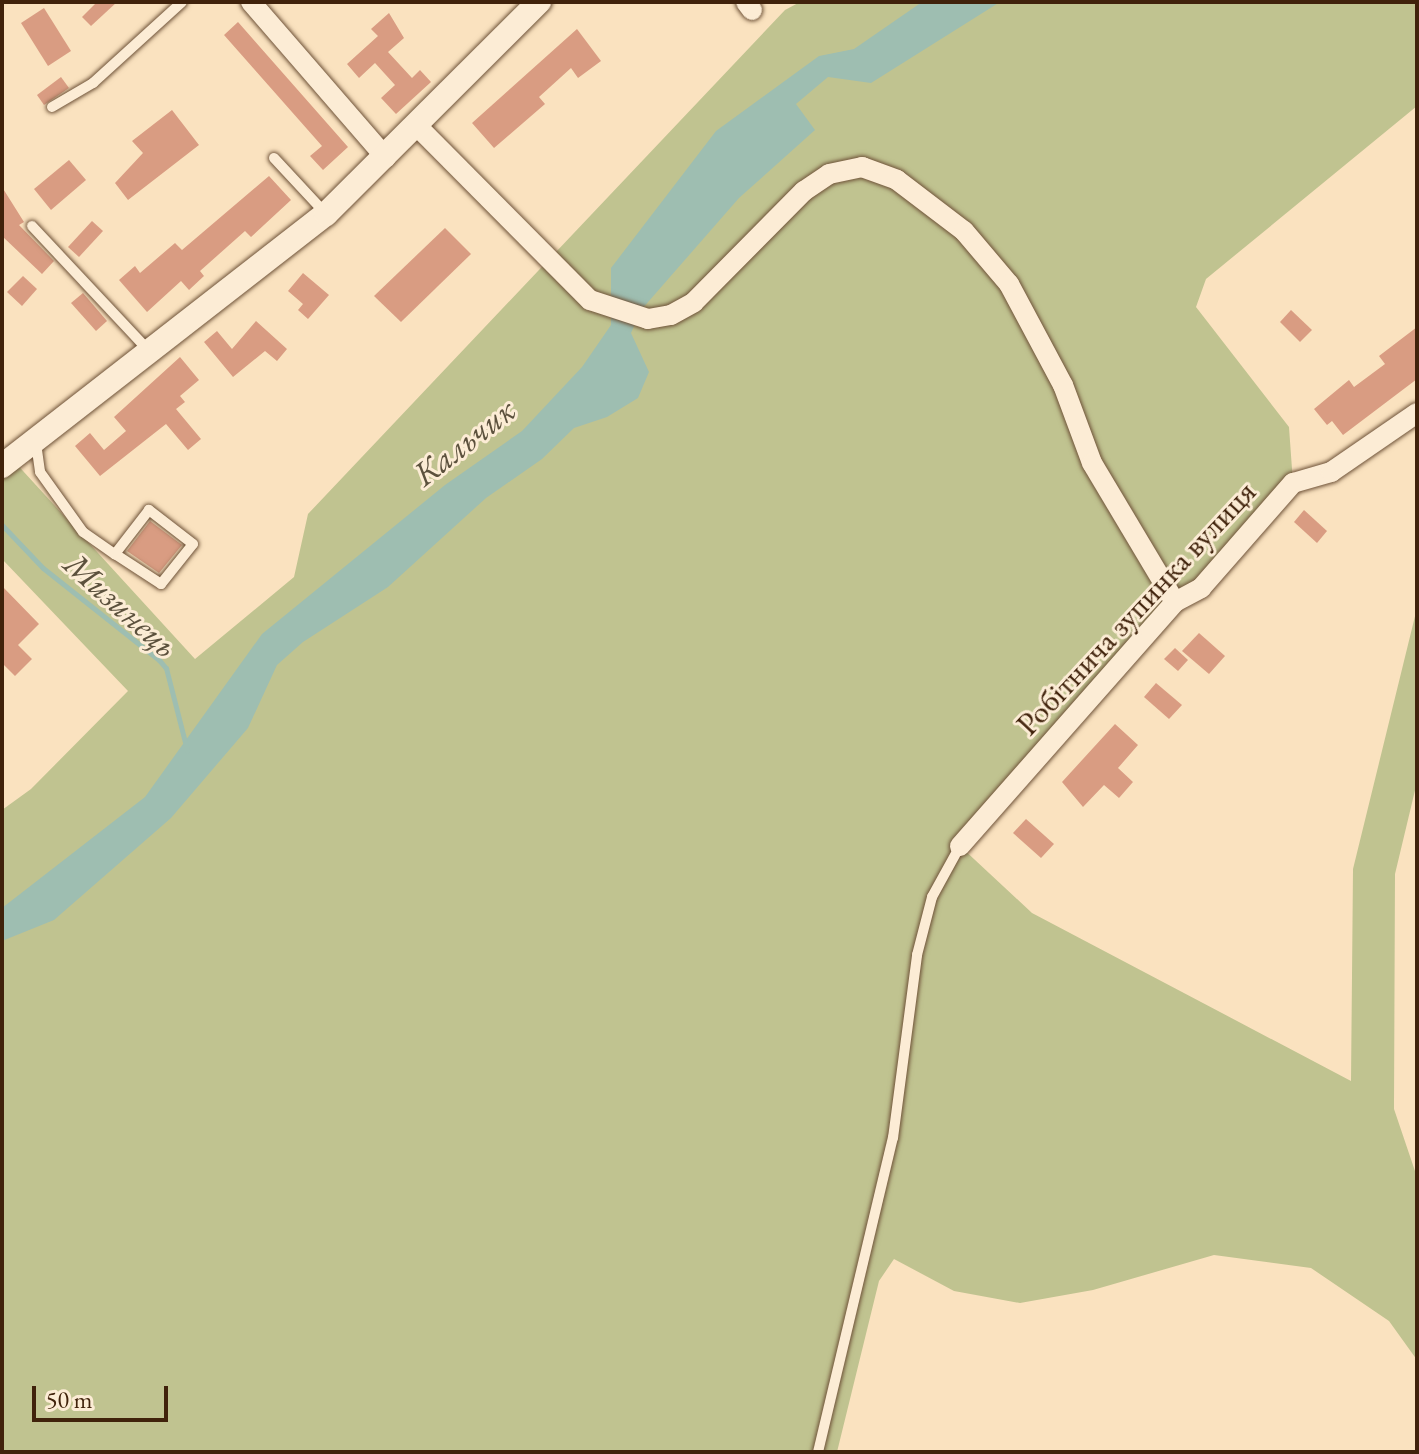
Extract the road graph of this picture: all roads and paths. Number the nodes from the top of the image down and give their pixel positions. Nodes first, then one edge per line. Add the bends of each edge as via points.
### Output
1 (182, 2) edge
2 (251, 2) edge
3 (539, 2) edge
4 (52, 107) dead end
5 (418, 127) junction
6 (274, 158) dead end
7 (386, 158) junction
8 (326, 214) junction
9 (32, 226) dead end
10 (148, 351) junction
11 (1417, 413) edge
12 (36, 439) junction
13 (4, 464) edge
14 (115, 554) junction
15 (1175, 602) junction
16 (960, 846) joint
17 (818, 1452) edge

1 - 4 lane via 93,83
2 - 7 street
3 - 5 street
5 - 7 street
5 - 15 street via 590,300 648,319 671,315 694,302 804,191 829,174 862,167 897,180 964,231 1009,284 1063,385 1092,463
6 - 8 lane
7 - 8 street
8 - 10 street
9 - 10 lane
10 - 12 street
11 - 15 street, Робітнича зупинка вулиця via 1341,467 1293,483 1201,588
12 - 13 street
12 - 14 lane via 40,472 83,532
14 - 14 lane via 161,584 193,544 149,510
15 - 16 street, Робітнича зупинка вулиця
16 - 17 lane via 932,897 917,955 893,1138

